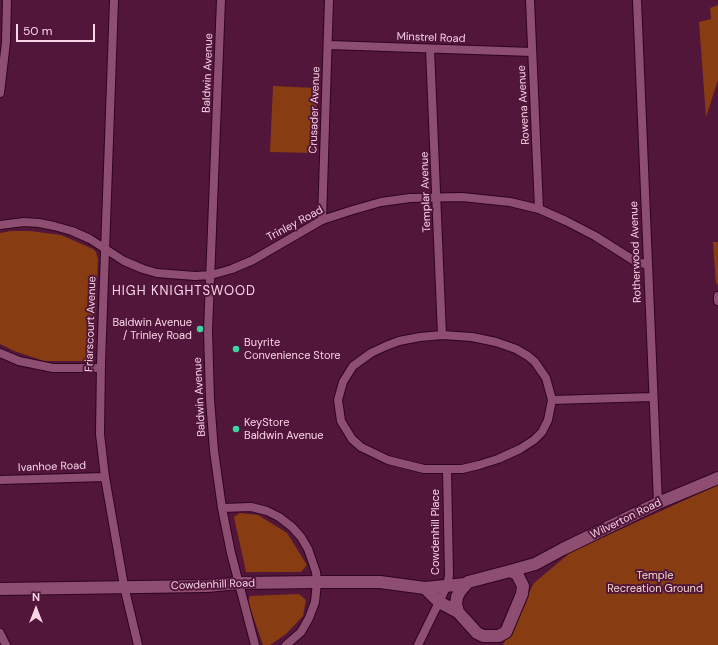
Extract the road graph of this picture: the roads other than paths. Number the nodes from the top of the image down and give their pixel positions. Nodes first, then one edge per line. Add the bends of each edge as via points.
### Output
1 (7, 0) edge
2 (114, 0) edge
3 (221, 0) edge
4 (329, 0) edge
5 (530, 0) edge
6 (636, 0) edge
7 (328, 45) junction
8 (430, 49) junction
9 (532, 52) junction
10 (0, 93) edge
11 (437, 197) junction
12 (539, 209) junction
13 (322, 220) junction
14 (0, 226) edge
15 (104, 249) junction
16 (647, 265) junction
17 (211, 274) junction
18 (718, 296) edge
19 (718, 301) edge
20 (442, 335) junction
21 (0, 353) edge
22 (101, 368) junction
23 (653, 397) junction
24 (552, 400) junction
25 (447, 469) junction
26 (105, 477) junction
27 (718, 478) edge
28 (0, 480) edge
29 (658, 503) junction
30 (222, 508) junction
31 (535, 564) junction
32 (510, 571) junction
33 (317, 582) junction
34 (239, 583) junction
35 (465, 584) junction
36 (124, 586) junction
37 (523, 586) junction
38 (425, 588) junction
39 (0, 589) edge
40 (443, 594) junction
41 (458, 612) junction
42 (0, 633) edge
43 (486, 641) edge
44 (499, 641) edge
45 (6, 645) edge
46 (138, 645) edge
47 (255, 645) edge
48 (286, 645) edge
49 (418, 645) edge

1 - 10 street via 6,42
2 - 15 street, Friarscourt Avenue
3 - 17 street, Baldwin Avenue
4 - 7 street, Crusader Avenue
5 - 9 street, Rowena Avenue
6 - 16 street, Rotherwood Avenue
7 - 8 street, Minstrel Road
7 - 13 street, Crusader Avenue
8 - 9 street, Minstrel Road
8 - 11 street, Templar Avenue
9 - 12 street, Rowena Avenue
11 - 12 street, Trinley Road via 480,198
11 - 13 street, Trinley Road via 381,202
11 - 20 street, Templar Avenue
12 - 16 street, Trinley Road via 595,236 633,260
13 - 17 street, Trinley Road via 253,260
14 - 15 street, Trinley Road via 24,222 54,226 90,239
15 - 17 street, Trinley Road via 143,269 157,273 195,276
15 - 22 street, Friarscourt Avenue
16 - 23 street, Rotherwood Avenue
17 - 30 street, Baldwin Avenue via 208,331 210,398
18 - 19 street
20 - 24 street via 472,336 516,349 528,356 546,378
20 - 25 street via 399,341 371,353 347,373 338,400 341,421 352,439 361,447 388,460 406,465 424,469
21 - 22 street via 18,361 53,368
22 - 26 street, Friarscourt Avenue via 100,434
23 - 24 street
23 - 29 street, Rotherwood Avenue
24 - 25 street via 548,420 542,432 530,443 486,463 462,469
25 - 40 street, Cowdenhill Place via 449,576
26 - 28 street, Ivanhoe Road
26 - 36 street, Friarscourt Avenue
27 - 29 street, Wilverton Road
29 - 31 street, Wilverton Road
30 - 33 street via 251,507 267,511 292,526 308,549
30 - 34 street, Baldwin Avenue
31 - 32 street, Wilverton Road
31 - 37 street
32 - 35 street, Wilverton Road
32 - 37 street via 517,574
33 - 34 street, Cowdenhill Road
33 - 38 street, Cowdenhill Road via 380,582
33 - 48 street via 315,602 309,618 301,632
34 - 36 street, Cowdenhill Road via 207,586
34 - 47 street, Baldwin Avenue
35 - 40 street, Cowdenhill Road
35 - 41 street via 456,597
36 - 39 street, Cowdenhill Road
36 - 46 street, Friarscourt Avenue
37 - 44 street via 506,632
38 - 40 street
38 - 40 street, Cowdenhill Road
40 - 41 street
40 - 49 street
41 - 43 street
42 - 45 street
43 - 44 street via 492,637

